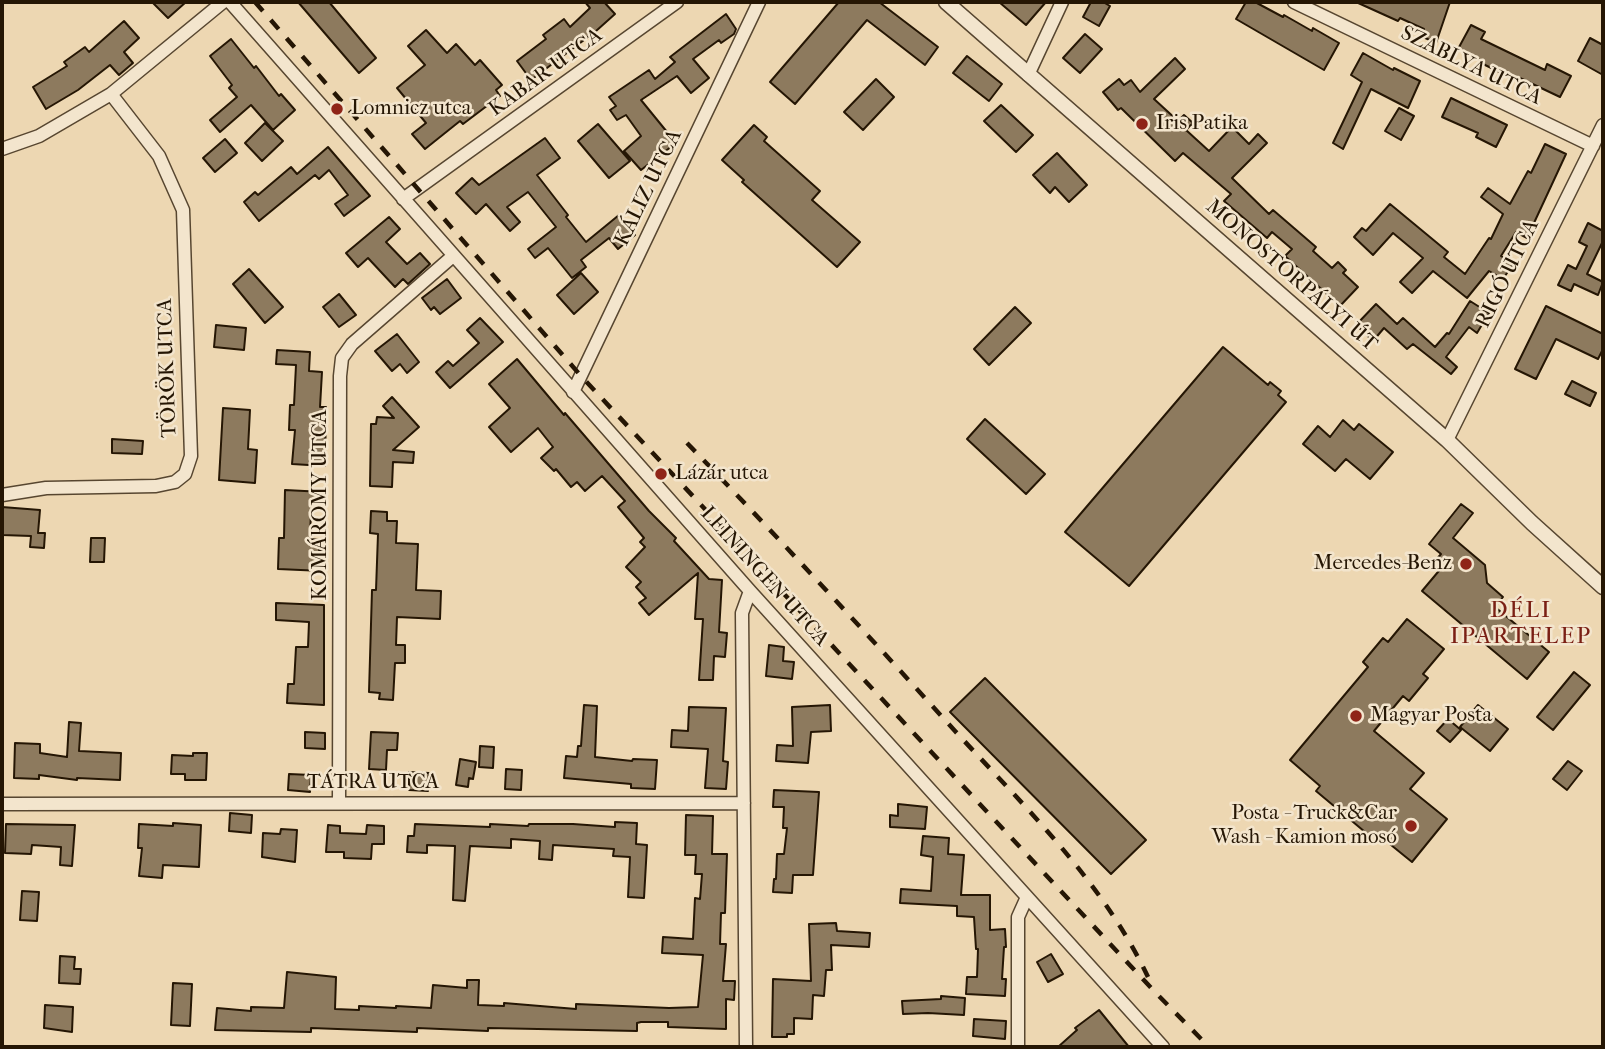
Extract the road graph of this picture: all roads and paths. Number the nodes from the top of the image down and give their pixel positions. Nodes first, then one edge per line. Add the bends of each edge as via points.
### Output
1 (223, 2) edge
2 (230, 2) edge
3 (677, 2) edge
4 (759, 2) edge
5 (946, 2) edge
6 (1062, 2) edge
7 (1294, 2) edge
8 (1028, 75) junction
9 (111, 94) junction
10 (1603, 125) edge
11 (1593, 146) junction
12 (2, 149) edge
13 (403, 199) junction
14 (453, 256) junction
15 (573, 392) junction
16 (1447, 440) junction
17 (2, 495) edge
18 (1603, 587) edge
19 (750, 591) junction
20 (340, 803) junction
21 (744, 803) junction
22 (2, 804) edge
23 (1027, 897) junction
24 (746, 1047) edge
25 (1018, 1047) edge
26 (1163, 1047) edge

1 - 9 street
2 - 13 street, LEININGEN UTCA
3 - 13 street, KABAR UTCA
4 - 15 street, KÁLIZ UTCA
5 - 8 street, MONOSTORPÁLYI ÚT
6 - 8 street
7 - 11 street, SZABLYA UTCA
8 - 16 street, MONOSTORPÁLYI ÚT
9 - 12 street via 39,136
9 - 17 street, TÖRÖK UTCA via 159,156 183,210 191,456 185,474 175,482 156,486 46,488
10 - 11 street, RIGÓ UTCA
11 - 16 street, RIGÓ UTCA
13 - 14 street, LEININGEN UTCA
14 - 15 street, LEININGEN UTCA
14 - 20 street, KOMÁROMY UTCA via 352,344 342,358
15 - 19 street, LEININGEN UTCA
16 - 18 street, MONOSTORPÁLYI ÚT
19 - 21 street via 742,612
19 - 23 street, LEININGEN UTCA
20 - 21 street, TÁTRA UTCA
20 - 22 street, TÁTRA UTCA
21 - 24 street
23 - 25 street via 1018,917
23 - 26 street, LEININGEN UTCA

